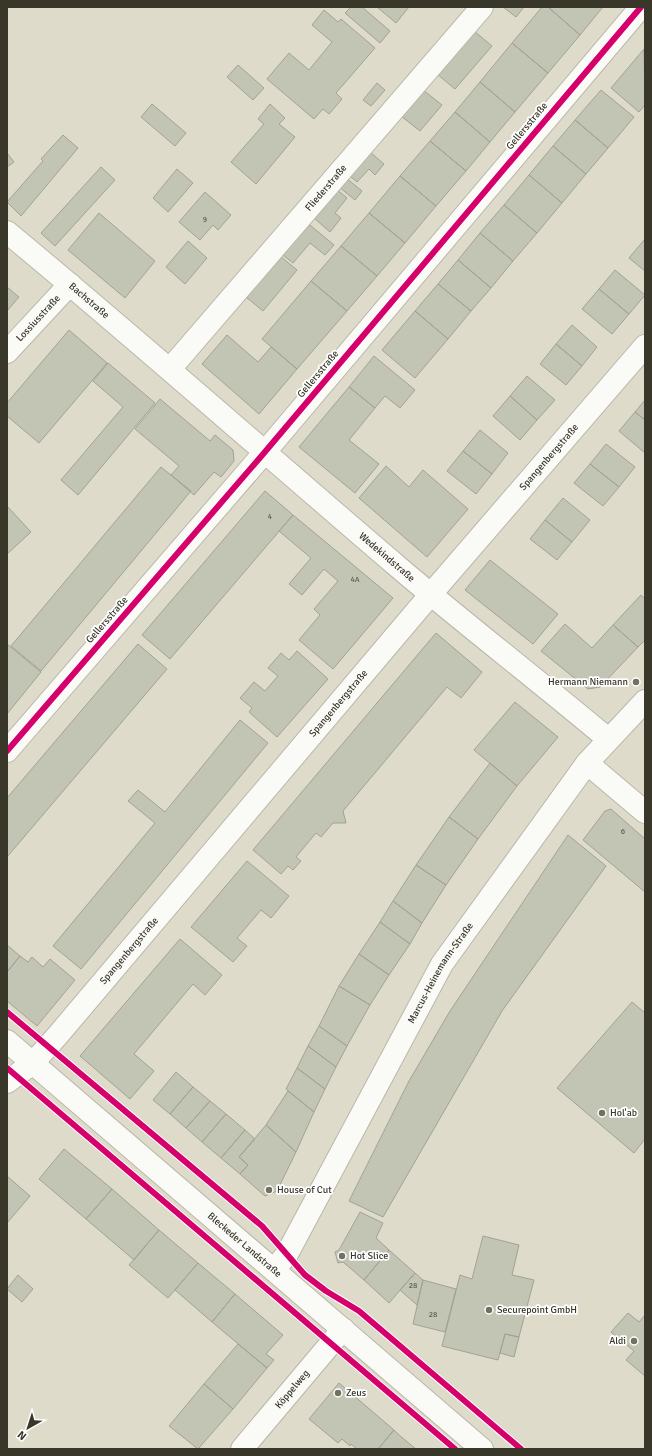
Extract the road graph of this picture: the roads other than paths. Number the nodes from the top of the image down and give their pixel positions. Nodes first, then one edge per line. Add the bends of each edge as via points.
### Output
1 (482, 7) edge
2 (641, 7) edge
3 (7, 232) edge
4 (70, 284) junction
5 (645, 346) edge
6 (7, 352) edge
7 (170, 370) junction
8 (264, 453) junction
9 (431, 594) junction
10 (645, 701) edge
11 (608, 739) junction
12 (7, 751) edge
13 (587, 763) junction
14 (645, 812) edge
15 (7, 1041) edge
16 (33, 1063) junction
17 (7, 1082) edge
18 (274, 1270) junction
19 (343, 1329) junction
20 (242, 1449) edge
21 (482, 1449) edge

1 - 7 street, Fliederstraße
2 - 8 street, Gellersstraße
3 - 4 street, Bachstraße
4 - 6 street, Lossiusstraße
4 - 7 street, Bachstraße
5 - 9 street, Spangenbergstraße
7 - 8 street, Wedekindstraße
8 - 9 street, Wedekindstraße
8 - 12 street, Gellersstraße
9 - 11 street, Wedekindstraße
9 - 16 street, Spangenbergstraße
10 - 11 street, Marcus-Heinemann-Straße
11 - 13 street, Marcus-Heinemann-Straße
13 - 14 street
13 - 18 street, Marcus-Heinemann-Straße via 442,964 286,1254
15 - 16 street, Bleckeder Landstraße
16 - 17 street, Spangenbergstraße
16 - 18 street, Bleckeder Landstraße
18 - 19 street, Bleckeder Landstraße
19 - 20 street, Köppelweg
19 - 21 street, Bleckeder Landstraße

